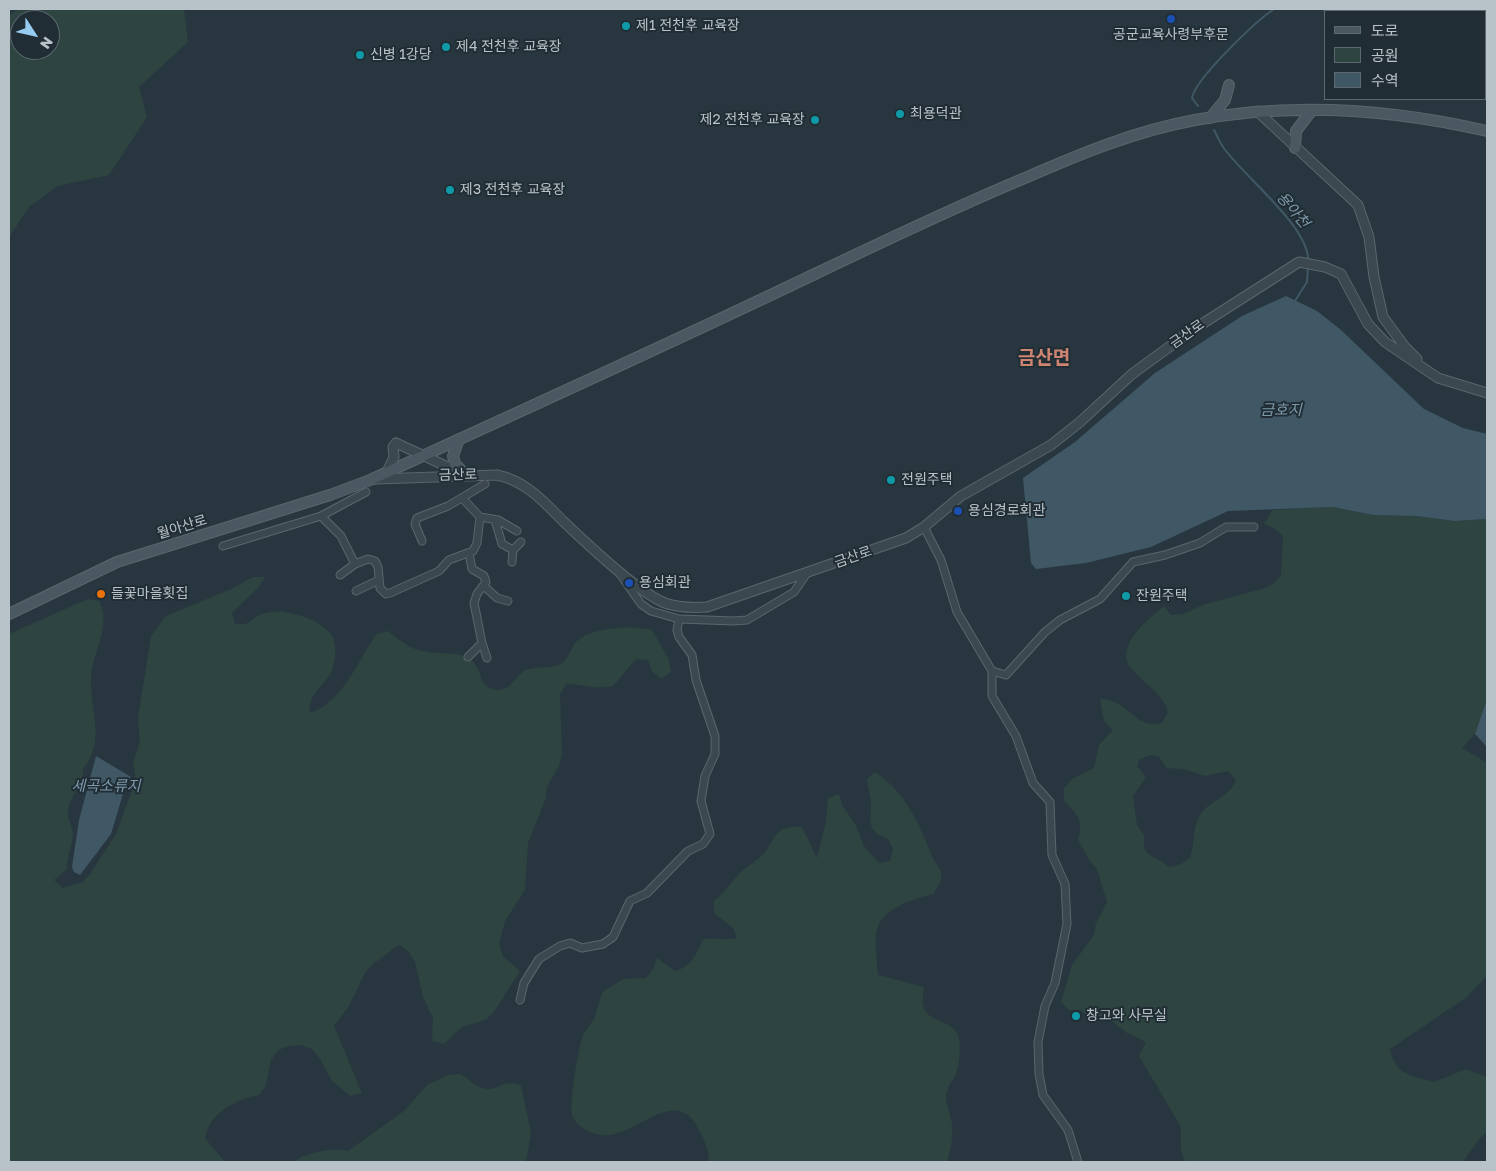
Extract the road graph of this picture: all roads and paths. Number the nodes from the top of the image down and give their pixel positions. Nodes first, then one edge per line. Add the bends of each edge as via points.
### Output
1 (1229, 85) dead end
2 (1312, 110) junction
3 (1257, 112) junction
4 (1210, 118) junction
5 (1487, 131) edge
6 (1295, 148) junction
7 (1438, 378) junction
8 (1487, 393) edge
9 (460, 439) junction
10 (421, 456) junction
11 (387, 472) junction
12 (466, 475) junction
13 (370, 480) junction
14 (485, 484) dead end
15 (366, 492) dead end
16 (462, 498) junction
17 (322, 516) junction
18 (480, 516) junction
19 (495, 520) junction
20 (924, 527) junction
21 (1254, 527) dead end
22 (517, 531) dead end
23 (422, 541) dead end
24 (521, 542) dead end
25 (223, 546) dead end
26 (513, 550) junction
27 (469, 553) junction
28 (512, 562) dead end
29 (355, 564) junction
30 (619, 570) junction
31 (807, 573) junction
32 (340, 575) dead end
33 (379, 580) junction
34 (484, 586) junction
35 (356, 591) dead end
36 (508, 601) dead end
37 (9, 614) edge
38 (679, 619) junction
39 (482, 642) junction
40 (468, 657) dead end
41 (487, 658) dead end
42 (992, 671) junction
43 (520, 1000) dead end
44 (1078, 1162) edge

1 - 4 main road via 1225,100
2 - 3 main road, 월아산로
2 - 5 main road, 월아산로 via 1347,110 1453,123
2 - 6 main road via 1296,131
3 - 4 main road, 월아산로
3 - 6 street
4 - 9 main road, 월아산로 via 1107,142 948,210
6 - 7 street via 1358,205 1369,237 1383,317 1405,347
7 - 8 street
7 - 20 street, 금산로 via 1385,342 1368,324 1341,274 1299,262 1190,331 1132,374 1051,445 961,496
9 - 10 main road, 월아산로
9 - 12 main road via 453,456 455,464
10 - 11 main road, 월아산로
10 - 11 street via 396,443
10 - 12 street
11 - 13 main road, 월아산로
12 - 13 street, 금산로
12 - 30 street, 금산로 via 497,475 516,480
13 - 37 main road, 월아산로 via 117,562
14 - 16 street
15 - 17 street
16 - 18 street
16 - 23 street via 417,518 415,524
17 - 25 street
17 - 29 street via 341,536
18 - 19 street
18 - 27 street via 477,543
19 - 22 street
19 - 26 street via 502,544
20 - 31 street, 금산로 via 893,544
20 - 42 street via 941,560 957,612
21 - 42 street via 1226,527 1200,543 1132,562 1100,599 1060,620 1045,632 1006,675
24 - 26 street
26 - 28 street
27 - 33 street via 449,560 439,571 390,593 383,592
27 - 34 street via 472,569 485,579
29 - 32 street
29 - 33 street via 368,559 375,561
30 - 31 street, 금산로 via 664,603 684,608 706,606
30 - 38 street via 641,604 657,614
31 - 38 street via 794,592 747,620
33 - 35 street
34 - 36 street via 497,598
34 - 39 street via 474,603
38 - 43 street via 679,637 692,655 696,680 715,741 715,754 705,776 701,802 710,834 708,839 688,851 647,893 630,900 613,937 603,944 582,948 570,943 539,959 524,983
39 - 40 street
39 - 41 street
42 - 44 street via 992,696 1016,736 1033,784 1050,802 1052,855 1065,884 1067,924 1055,984 1045,1006 1038,1042 1038,1074 1043,1095 1068,1130

